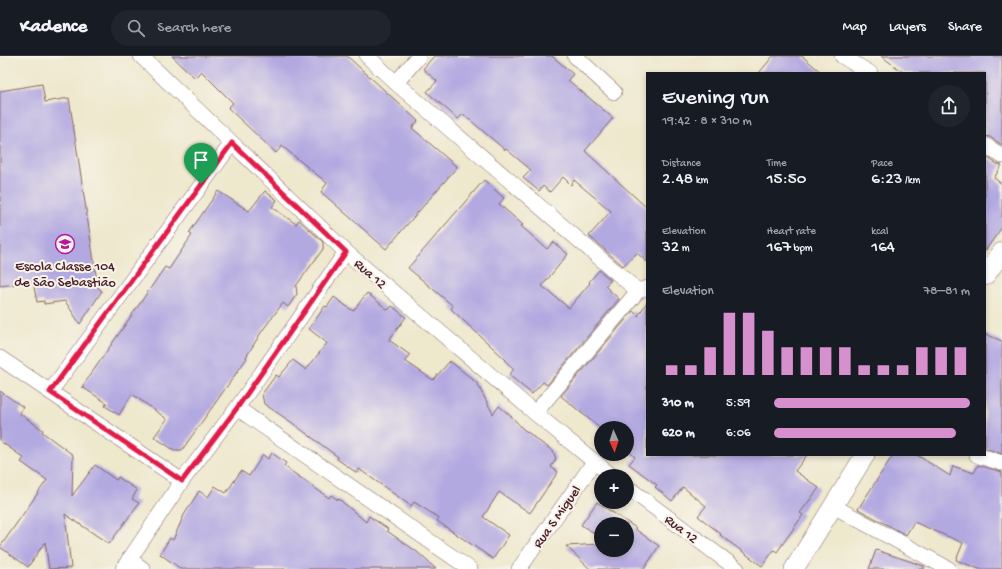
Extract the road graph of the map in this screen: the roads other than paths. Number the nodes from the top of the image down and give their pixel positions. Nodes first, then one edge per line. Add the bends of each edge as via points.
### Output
1 (141, 56) edge
2 (367, 56) edge
3 (419, 56) edge
4 (575, 56) edge
5 (842, 56) edge
6 (868, 72) edge
7 (396, 83) junction
8 (614, 92) dead end
9 (232, 143) junction
10 (986, 146) edge
11 (1002, 156) edge
12 (346, 252) junction
13 (1002, 252) edge
14 (986, 275) edge
15 (643, 290) edge
16 (0, 358) edge
17 (50, 392) junction
18 (237, 408) junction
19 (535, 413) junction
20 (864, 456) edge
21 (981, 456) edge
22 (594, 462) junction
23 (1002, 462) edge
24 (603, 469) edge
25 (182, 481) junction
26 (634, 492) edge
27 (833, 506) junction
28 (126, 564) edge
29 (143, 569) edge
30 (470, 569) edge
31 (519, 569) edge
32 (737, 569) edge
33 (794, 569) edge
34 (949, 569) edge

1 - 9 street, Rua 12
2 - 7 street
3 - 7 street
4 - 8 street
5 - 6 street
7 - 15 street
9 - 12 street, Rua 12
9 - 17 street
10 - 11 street
12 - 18 street
12 - 19 street, Rua 12
13 - 14 street
15 - 19 street
16 - 17 street
17 - 25 street
18 - 25 street
18 - 30 street
19 - 22 street, Rua 12
20 - 27 street
21 - 23 street
22 - 24 street, Rua 12
22 - 31 street, Rua S Miguel
25 - 28 street
26 - 32 street, Rua 12
27 - 33 street
27 - 34 street
28 - 29 street

